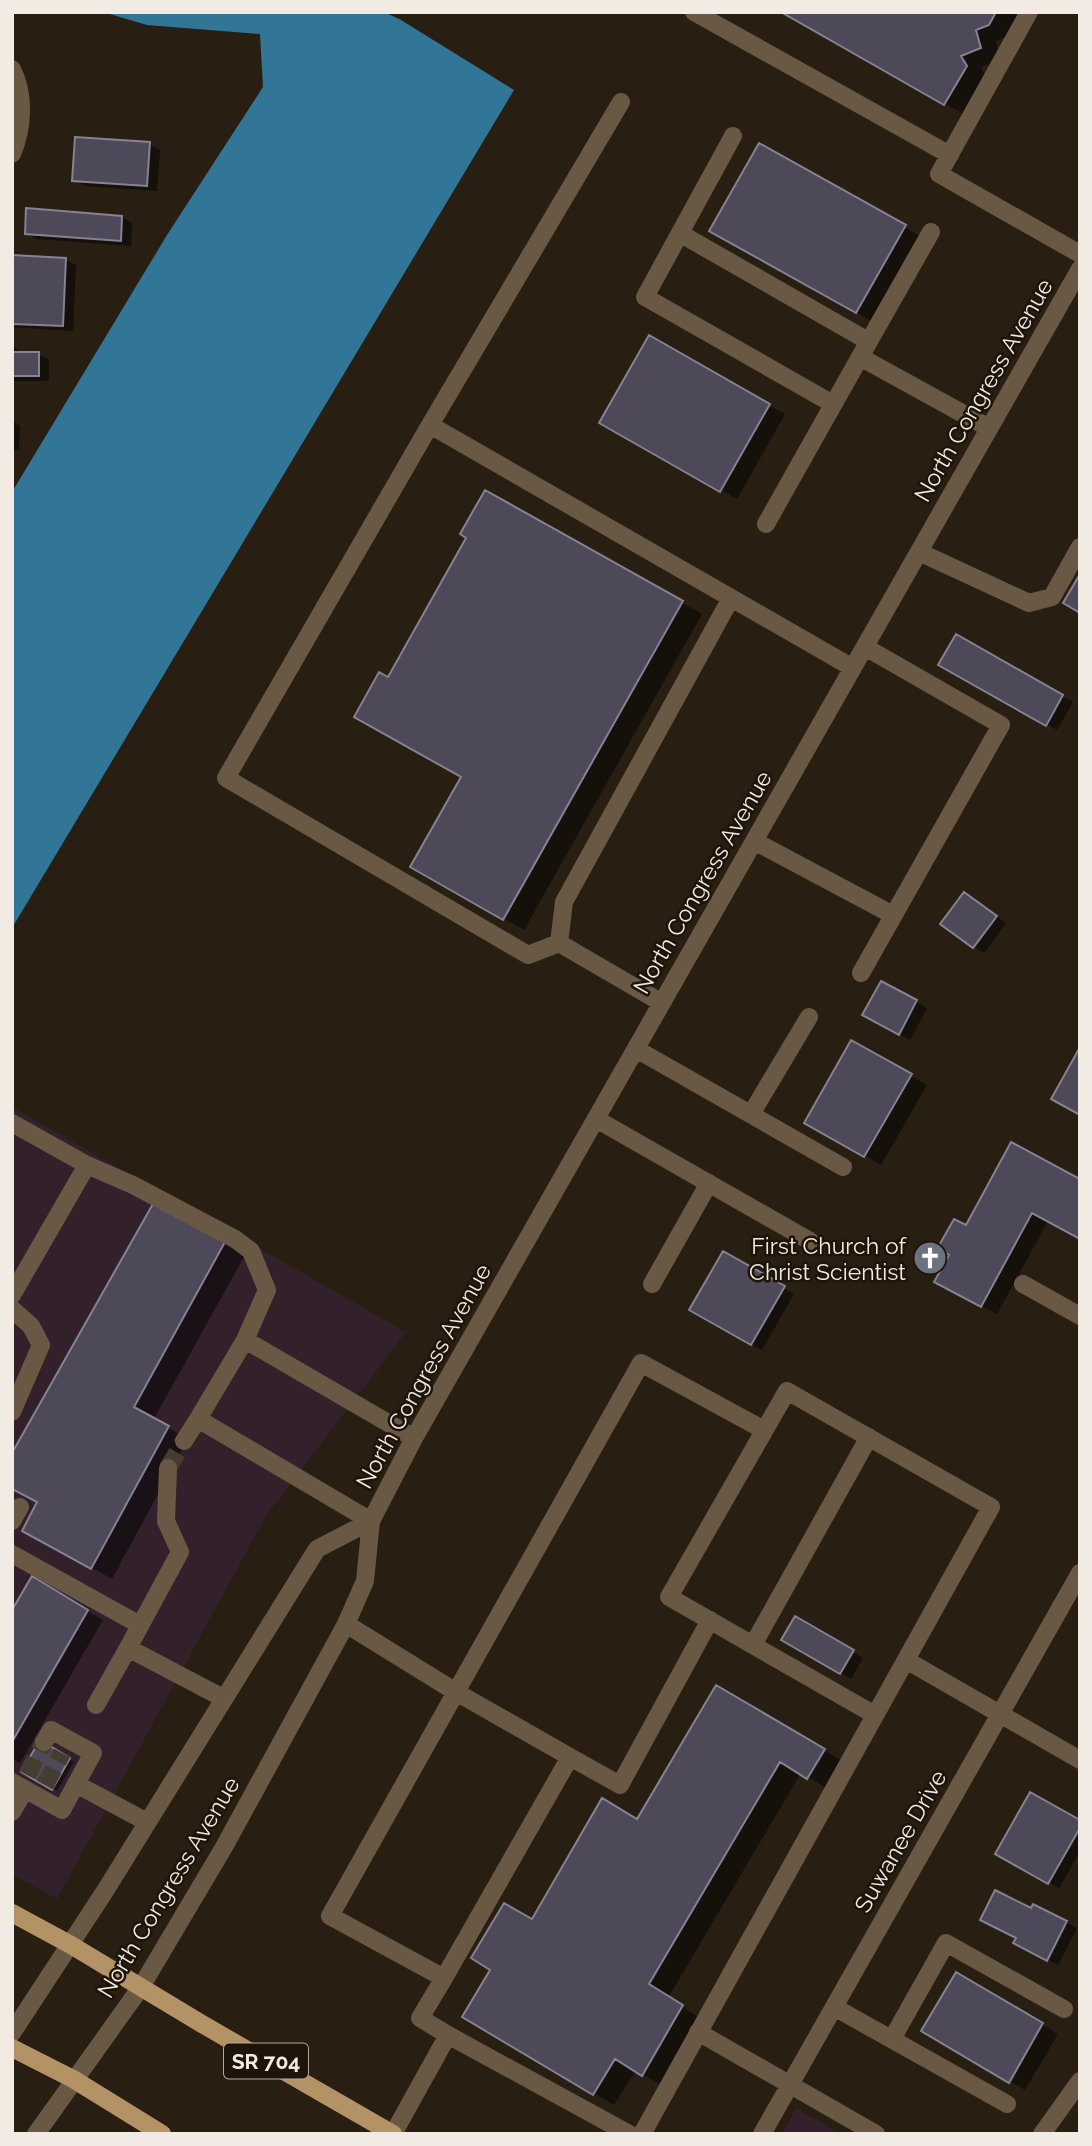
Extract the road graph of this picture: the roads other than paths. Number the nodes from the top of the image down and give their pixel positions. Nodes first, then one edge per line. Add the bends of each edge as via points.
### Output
1 (694, 12) edge
2 (1028, 12) edge
3 (12, 69) edge
4 (621, 102) dead end
5 (733, 136) dead end
6 (12, 154) edge
7 (950, 155) junction
8 (931, 232) dead end
9 (681, 234) junction
10 (1080, 254) edge
11 (1080, 270) edge
12 (864, 349) junction
13 (833, 404) junction
14 (430, 425) junction
15 (989, 428) junction
16 (766, 524) dead end
17 (1080, 547) edge
18 (919, 552) junction
19 (731, 598) junction
20 (865, 646) junction
21 (853, 668) junction
22 (754, 841) junction
23 (894, 915) junction
24 (559, 943) junction
25 (861, 973) dead end
26 (662, 1003) junction
27 (809, 1017) dead end
28 (636, 1049) junction
29 (751, 1114) junction
30 (596, 1119) junction
31 (12, 1123) edge
32 (87, 1165) junction
33 (843, 1167) dead end
34 (709, 1183) junction
35 (810, 1241) dead end
36 (652, 1284) dead end
37 (1023, 1284) dead end
38 (12, 1295) edge
39 (12, 1309) edge
40 (1080, 1316) edge
41 (245, 1340) junction
42 (12, 1412) edge
43 (198, 1419) junction
44 (764, 1430) junction
45 (869, 1437) junction
46 (414, 1438) junction
47 (184, 1441) tunnel mouth
48 (168, 1468) tunnel mouth
49 (371, 1521) junction
50 (12, 1554) edge
51 (1080, 1573) edge
52 (710, 1620) junction
53 (346, 1624) junction
54 (140, 1625) junction
55 (753, 1645) junction
56 (128, 1648) junction
57 (906, 1660) junction
58 (456, 1692) junction
59 (223, 1698) junction
60 (96, 1705) dead end
61 (875, 1714) junction
62 (1000, 1715) junction
63 (44, 1742) dead end
64 (570, 1757) junction
65 (1080, 1760) edge
66 (76, 1784) junction
67 (28, 1786) edge
68 (13, 1808) edge
69 (147, 1822) junction
70 (12, 1913) edge
71 (71, 1945) junction
72 (444, 1978) junction
73 (141, 1987) junction
74 (834, 2007) junction
75 (1064, 2009) dead end
76 (698, 2032) junction
77 (12, 2033) edge
78 (449, 2035) junction
79 (892, 2039) junction
80 (12, 2048) edge
81 (73, 2080) junction
82 (1080, 2081) edge
83 (790, 2085) junction
84 (1007, 2104) dead end
85 (36, 2134) edge
86 (162, 2134) edge
87 (393, 2134) edge
88 (629, 2134) edge
89 (642, 2134) edge
90 (762, 2134) edge
91 (876, 2134) edge
92 (1042, 2134) edge

1 - 7 street
2 - 7 street
3 - 6 street via 20,100 20,126
4 - 14 street
5 - 9 street
7 - 10 street via 939,174
8 - 12 street
9 - 12 street
9 - 13 street via 645,297
11 - 15 street, North Congress Avenue
12 - 13 street
12 - 15 street
13 - 16 street
14 - 19 street
14 - 24 street via 226,778 528,955
15 - 18 street, North Congress Avenue
17 - 18 street via 1052,597 1029,603
18 - 20 street, North Congress Avenue
19 - 21 street
19 - 24 street via 564,902
20 - 21 street, North Congress Avenue
20 - 23 street via 1001,725
21 - 22 street, North Congress Avenue
22 - 23 street
22 - 26 street, North Congress Avenue
23 - 25 street
24 - 26 street
26 - 28 street, North Congress Avenue
27 - 29 street
28 - 29 street
28 - 30 street, North Congress Avenue
29 - 33 street
30 - 34 street
30 - 46 street, North Congress Avenue
31 - 32 street
32 - 38 street
32 - 41 street via 133,1185 251,1251 267,1290
34 - 35 street
34 - 36 street
37 - 40 street
39 - 42 street via 31,1326 41,1345
41 - 43 street
41 - 46 street
43 - 47 street
43 - 49 street
44 - 45 street via 787,1391
44 - 52 street via 669,1597
44 - 58 street via 641,1363
45 - 55 street
45 - 57 street via 991,1507
46 - 49 street, North Congress Avenue
48 - 54 street via 166,1521 180,1552
49 - 53 street, North Congress Avenue via 365,1581
49 - 59 street, North Congress Avenue via 317,1549
50 - 54 street
51 - 62 street, Suwanee Drive
52 - 55 street
52 - 64 street via 620,1785
53 - 58 street
53 - 73 street, North Congress Avenue
54 - 56 street
55 - 61 street
56 - 59 street
56 - 60 street
57 - 61 street
57 - 62 street
58 - 64 street
58 - 72 street via 330,1916
59 - 69 street, North Congress Avenue
61 - 76 street
62 - 65 street
62 - 74 street, Suwanee Drive
63 - 66 street via 51,1730 66,1746 93,1753
64 - 72 street
66 - 67 street via 62,1810
66 - 69 street
67 - 68 street
69 - 71 street, North Congress Avenue
70 - 71 main road, SR 704
71 - 73 main road, SR 704
71 - 77 street, North Congress Avenue
72 - 78 street via 420,2018
73 - 81 street, North Congress Avenue
73 - 87 main road, SR 704
74 - 79 street
74 - 83 street, Suwanee Drive
75 - 79 street via 946,1943
76 - 83 street
76 - 89 street
78 - 87 street
78 - 88 street
79 - 84 street
80 - 81 main road
81 - 85 street, North Congress Avenue
81 - 86 main road
82 - 92 street
83 - 90 street, Suwanee Drive
83 - 91 street

